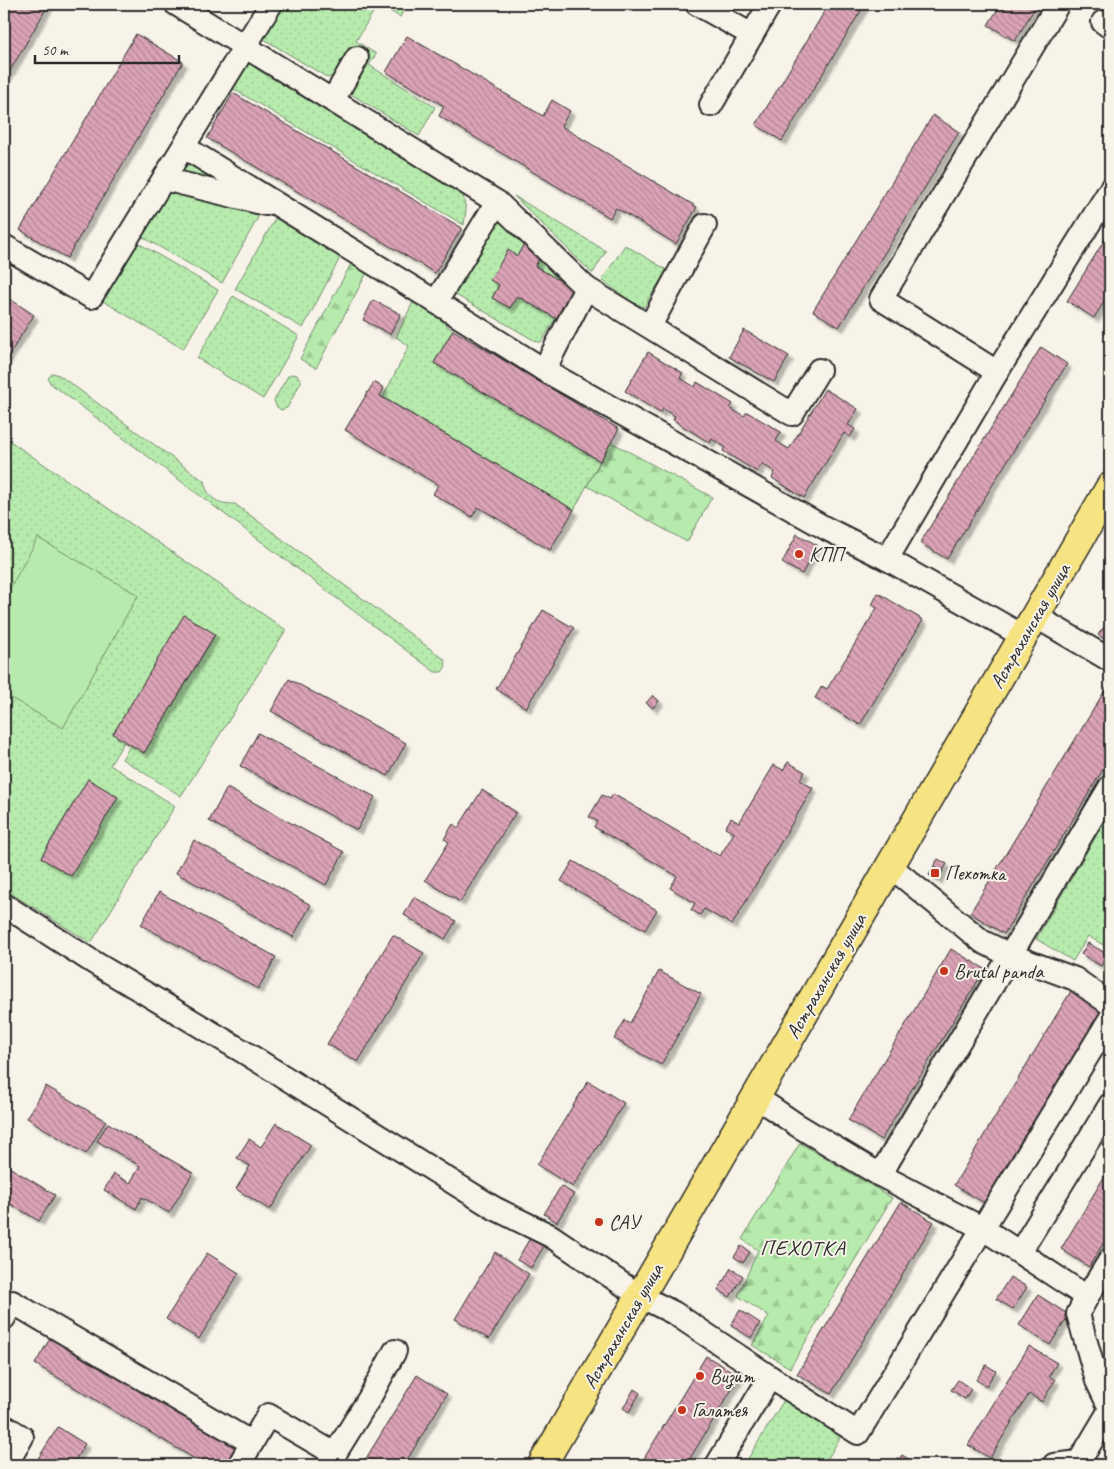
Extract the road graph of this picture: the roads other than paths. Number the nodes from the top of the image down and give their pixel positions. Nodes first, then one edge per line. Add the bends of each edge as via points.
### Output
1 (176, 4) edge
2 (271, 4) edge
3 (697, 4) edge
4 (770, 4) edge
5 (1058, 4) edge
6 (752, 35) junction
7 (246, 46) junction
8 (357, 58) dead end
9 (333, 100) junction
10 (710, 105) dead end
11 (184, 147) junction
12 (164, 179) junction
13 (1110, 190) edge
14 (497, 202) junction
15 (286, 209) junction
16 (705, 224) dead end
17 (4, 246) edge
18 (586, 288) junction
19 (436, 302) junction
20 (650, 326) junction
21 (544, 370) junction
22 (819, 370) dead end
23 (997, 372) junction
24 (1110, 487) edge
25 (887, 559) junction
26 (1029, 626) junction
27 (1110, 660) edge
28 (1110, 787) edge
29 (890, 866) junction
30 (4, 905) edge
31 (1010, 955) junction
32 (1110, 1004) edge
33 (1110, 1019) edge
34 (756, 1097) junction
35 (1110, 1104) edge
36 (880, 1175) junction
37 (982, 1228) junction
38 (1020, 1252) junction
39 (1110, 1260) edge
40 (640, 1296) junction
41 (1087, 1297) junction
42 (4, 1318) edge
43 (395, 1351) dead end
44 (770, 1377) junction
45 (1110, 1409) edge
46 (4, 1426) edge
47 (252, 1443) junction
48 (332, 1460) edge
49 (1080, 1464) edge
50 (6, 1465) edge
51 (239, 1465) edge
52 (542, 1465) edge
53 (717, 1465) edge
54 (1054, 1465) edge

1 - 7 lane
2 - 7 lane
3 - 6 lane
4 - 6 lane
5 - 23 lane via 881,299
6 - 10 lane
7 - 9 lane
7 - 11 lane
8 - 9 lane
9 - 14 lane
11 - 12 lane
11 - 15 lane
12 - 15 lane
12 - 17 lane via 91,297
13 - 23 lane
14 - 18 lane
14 - 19 lane
15 - 19 lane
16 - 20 lane
18 - 20 lane
18 - 21 lane
19 - 21 lane
20 - 22 lane via 792,414
21 - 25 lane
23 - 25 lane
24 - 26 main road, Астраханская улица
25 - 26 lane
26 - 27 lane
26 - 29 main road, Астраханская улица
28 - 31 lane
29 - 31 lane via 983,942
29 - 34 main road, Астраханская улица
30 - 40 lane via 494,1208 551,1236
31 - 32 lane via 1075,979
31 - 36 lane
33 - 37 lane
34 - 36 lane
34 - 40 main road, Астраханская улица
35 - 38 lane
36 - 37 lane
37 - 38 lane
37 - 44 lane via 858,1433
38 - 41 lane
39 - 41 lane
40 - 44 lane via 674,1313
40 - 52 main road, Астраханская улица
41 - 45 lane via 1078,1314 1097,1381
42 - 47 lane via 12,1302
43 - 48 lane
44 - 53 lane
45 - 49 lane
46 - 50 lane via 22,1437
47 - 48 lane via 268,1415
47 - 51 lane
49 - 54 lane

